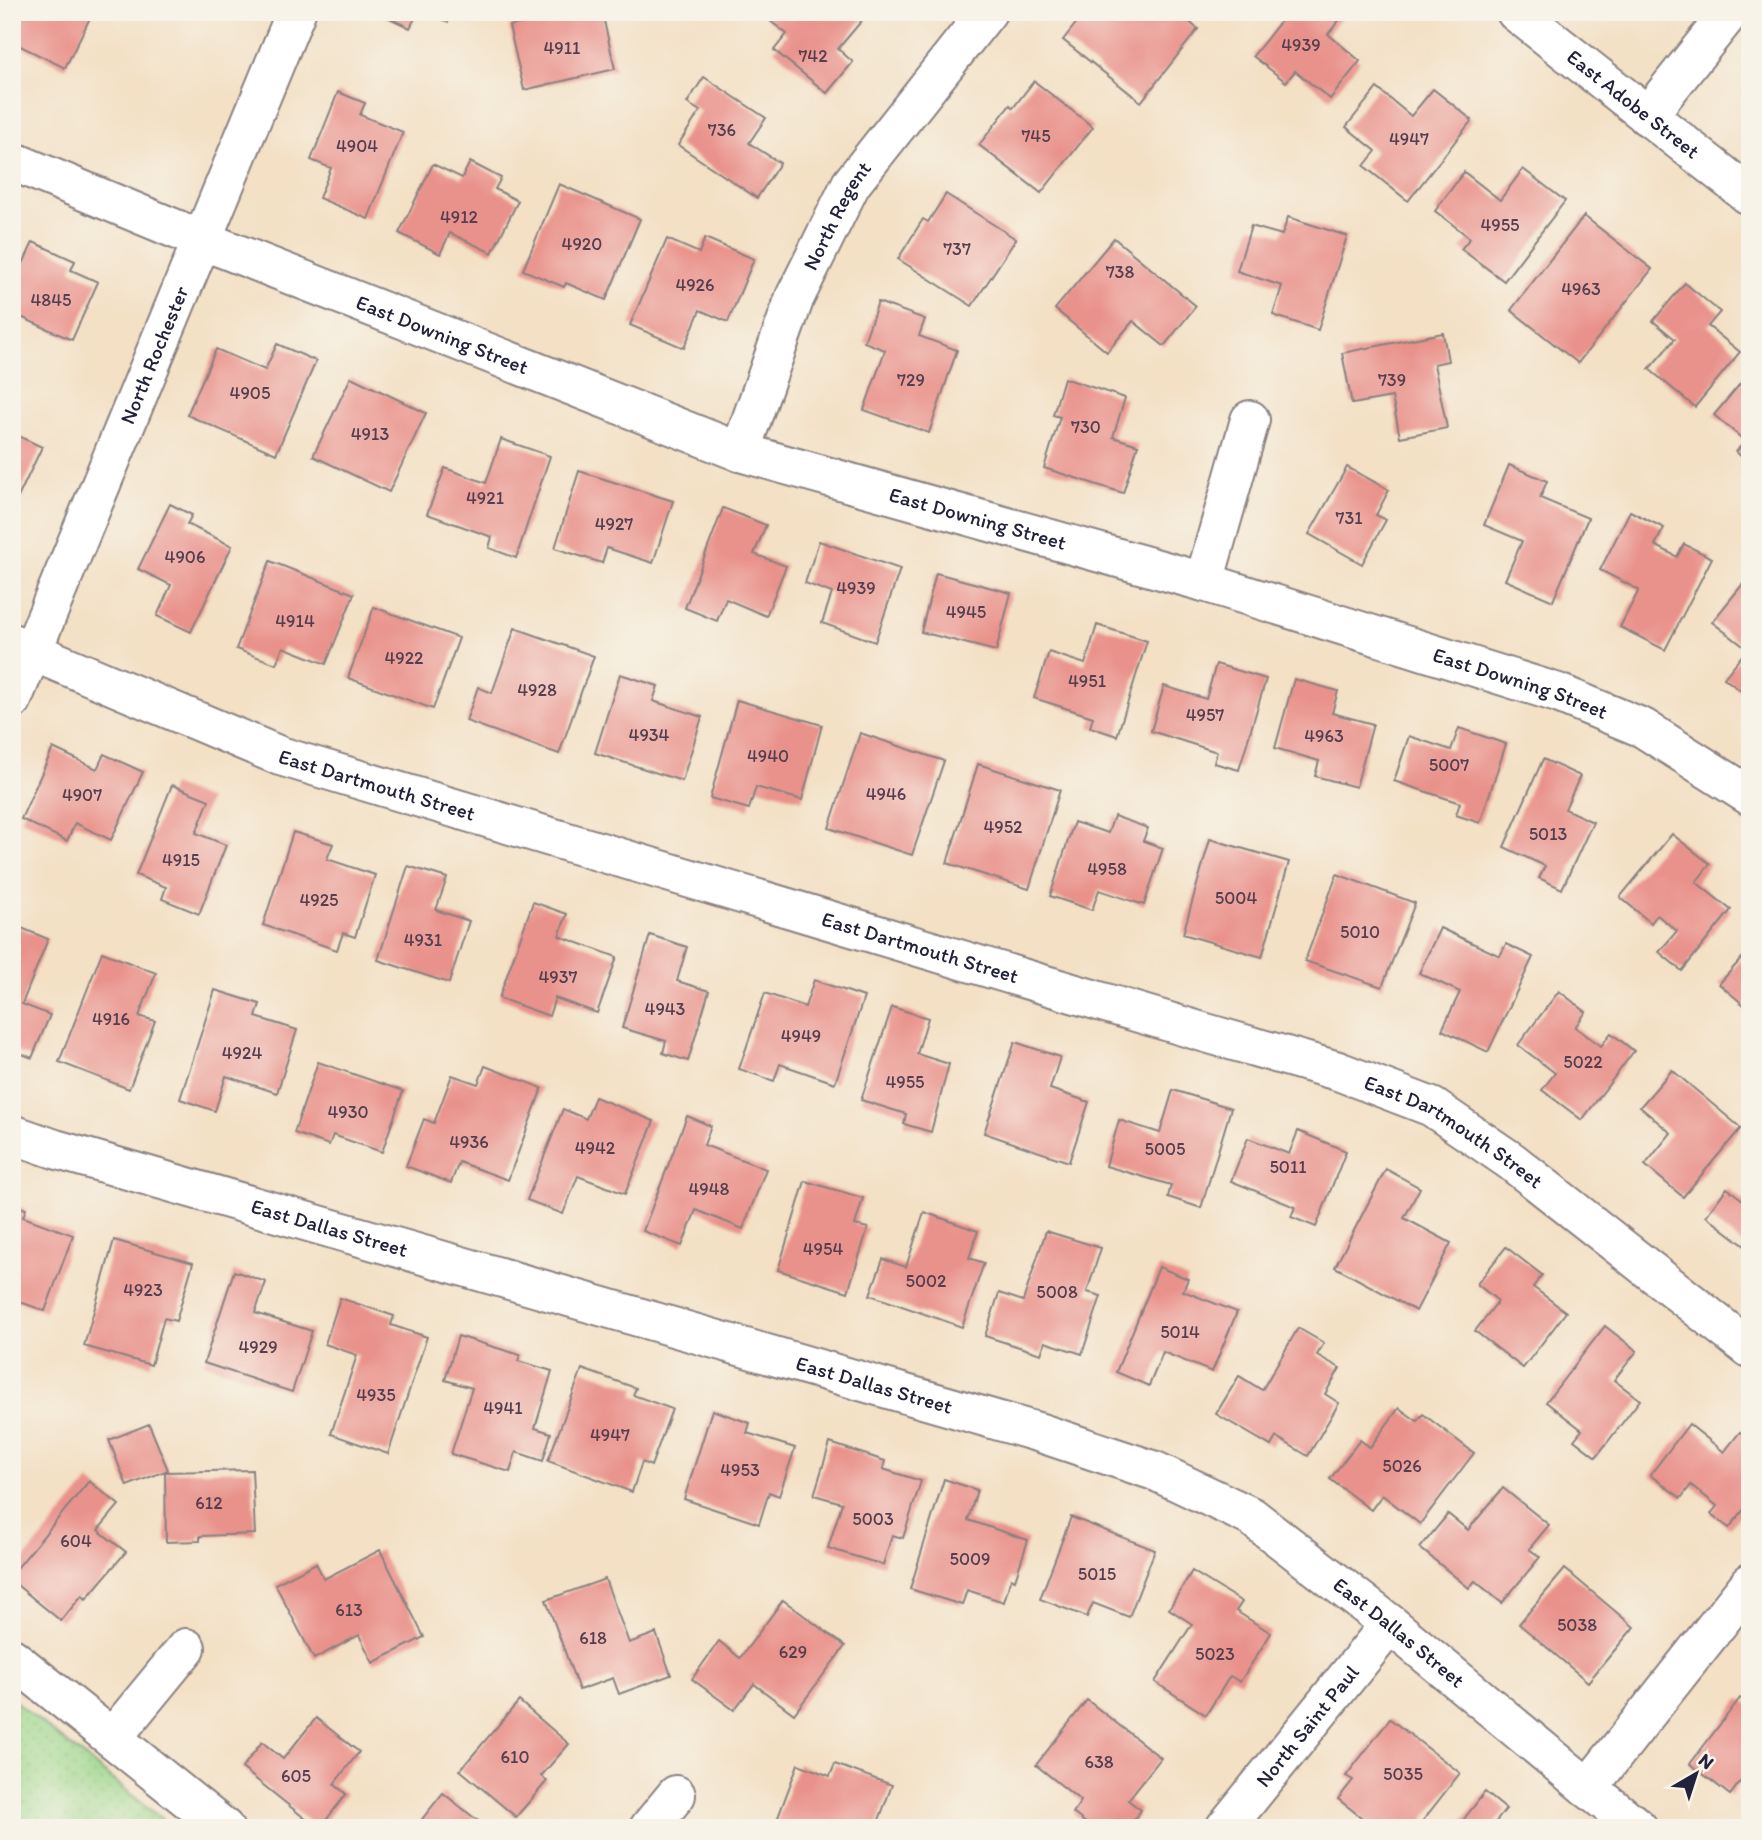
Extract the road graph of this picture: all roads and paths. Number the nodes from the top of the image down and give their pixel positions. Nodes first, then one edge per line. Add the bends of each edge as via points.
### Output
1 (296, 12) edge
2 (987, 12) edge
3 (1516, 12) edge
4 (1730, 12) edge
5 (1647, 116) junction
6 (12, 161) edge
7 (1750, 196) edge
8 (202, 240) junction
9 (1250, 420) dead end
10 (740, 452) junction
11 (1204, 582) junction
12 (23, 647) edge
13 (12, 700) edge
14 (1750, 796) edge
15 (12, 1134) edge
16 (1750, 1349) edge
17 (1750, 1583) edge
18 (1390, 1624) junction
19 (186, 1648) dead end
20 (12, 1658) edge
21 (112, 1738) junction
22 (1588, 1788) junction
23 (676, 1795) dead end
24 (224, 1828) edge
25 (649, 1828) edge
26 (1225, 1828) edge
27 (1638, 1828) edge

1 - 8 street, North Rochester
2 - 10 street, North Regent via 851,184 796,298
3 - 5 street, East Adobe Street
4 - 5 street
5 - 7 street, East Adobe Street
6 - 8 street, East Downing Street
8 - 10 street, East Downing Street
8 - 12 street, North Rochester
9 - 11 street
10 - 11 street, East Downing Street
11 - 14 street, East Downing Street via 1558,693 1643,727
12 - 13 street, North Rochester
12 - 16 street, East Dartmouth Street via 280,756 1338,1070 1432,1107 1511,1161
15 - 18 street, East Dallas Street via 1041,1433 1155,1471 1252,1517
17 - 22 street
18 - 22 street, East Dallas Street
18 - 26 street, North Saint Paul
19 - 21 street
20 - 21 street
21 - 24 street
22 - 27 street, East Dallas Street
23 - 25 street

